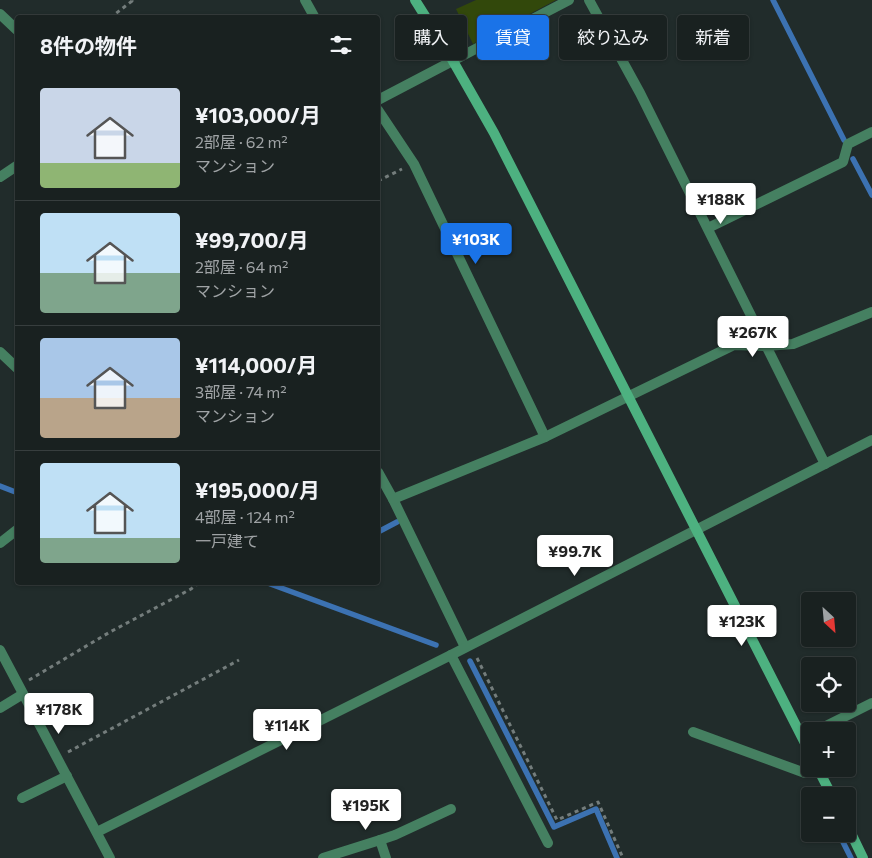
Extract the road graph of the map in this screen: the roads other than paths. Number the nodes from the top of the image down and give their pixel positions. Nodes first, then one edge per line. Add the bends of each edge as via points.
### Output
1 (304, 0) edge
2 (415, 0) edge
3 (569, 0) edge
4 (589, 0) edge
5 (0, 14) edge
6 (313, 15) edge
7 (424, 15) edge
8 (15, 28) edge
9 (467, 52) edge
10 (452, 60) joint
11 (380, 99) edge
12 (380, 113) edge
13 (872, 132) edge
14 (15, 167) edge
15 (0, 177) edge
16 (708, 228) junction
17 (872, 312) edge
18 (766, 346) junction
19 (0, 352) edge
20 (15, 366) edge
21 (628, 396) junction
22 (545, 437) junction
23 (872, 440) edge
24 (825, 464) junction
25 (380, 476) edge
26 (393, 499) junction
27 (696, 529) junction
28 (15, 531) edge
29 (0, 543) edge
30 (468, 646) junction
31 (0, 650) edge
32 (451, 655) junction
33 (21, 690) junction
34 (872, 703) edge
35 (0, 708) edge
36 (834, 722) edge
37 (801, 727) edge
38 (693, 732) dead end
39 (801, 772) edge
40 (67, 776) junction
41 (22, 798) dead end
42 (451, 809) dead end
43 (97, 832) junction
44 (380, 840) junction
45 (855, 842) edge
46 (548, 844) dead end
47 (110, 858) edge
48 (323, 858) edge
49 (386, 858) edge
50 (863, 858) edge

1 - 6 street
2 - 7 street
3 - 9 street
4 - 16 street
5 - 8 street
10 - 11 street
10 - 21 street via 494,133
12 - 22 street via 414,164
13 - 16 street via 848,144 843,162
14 - 15 street
16 - 18 street
17 - 18 street via 793,344
18 - 21 street via 734,345
18 - 24 street
19 - 20 street
21 - 22 street
21 - 27 street
22 - 26 street
23 - 24 street
24 - 27 street
25 - 26 street
26 - 30 street
27 - 30 street
27 - 37 street
28 - 29 street
30 - 32 street
31 - 33 street
32 - 43 street
32 - 46 street
33 - 35 street
33 - 40 street
34 - 36 street
38 - 39 street
40 - 41 street
40 - 43 street
42 - 44 street
43 - 47 street
44 - 48 street
44 - 49 street
45 - 50 street

